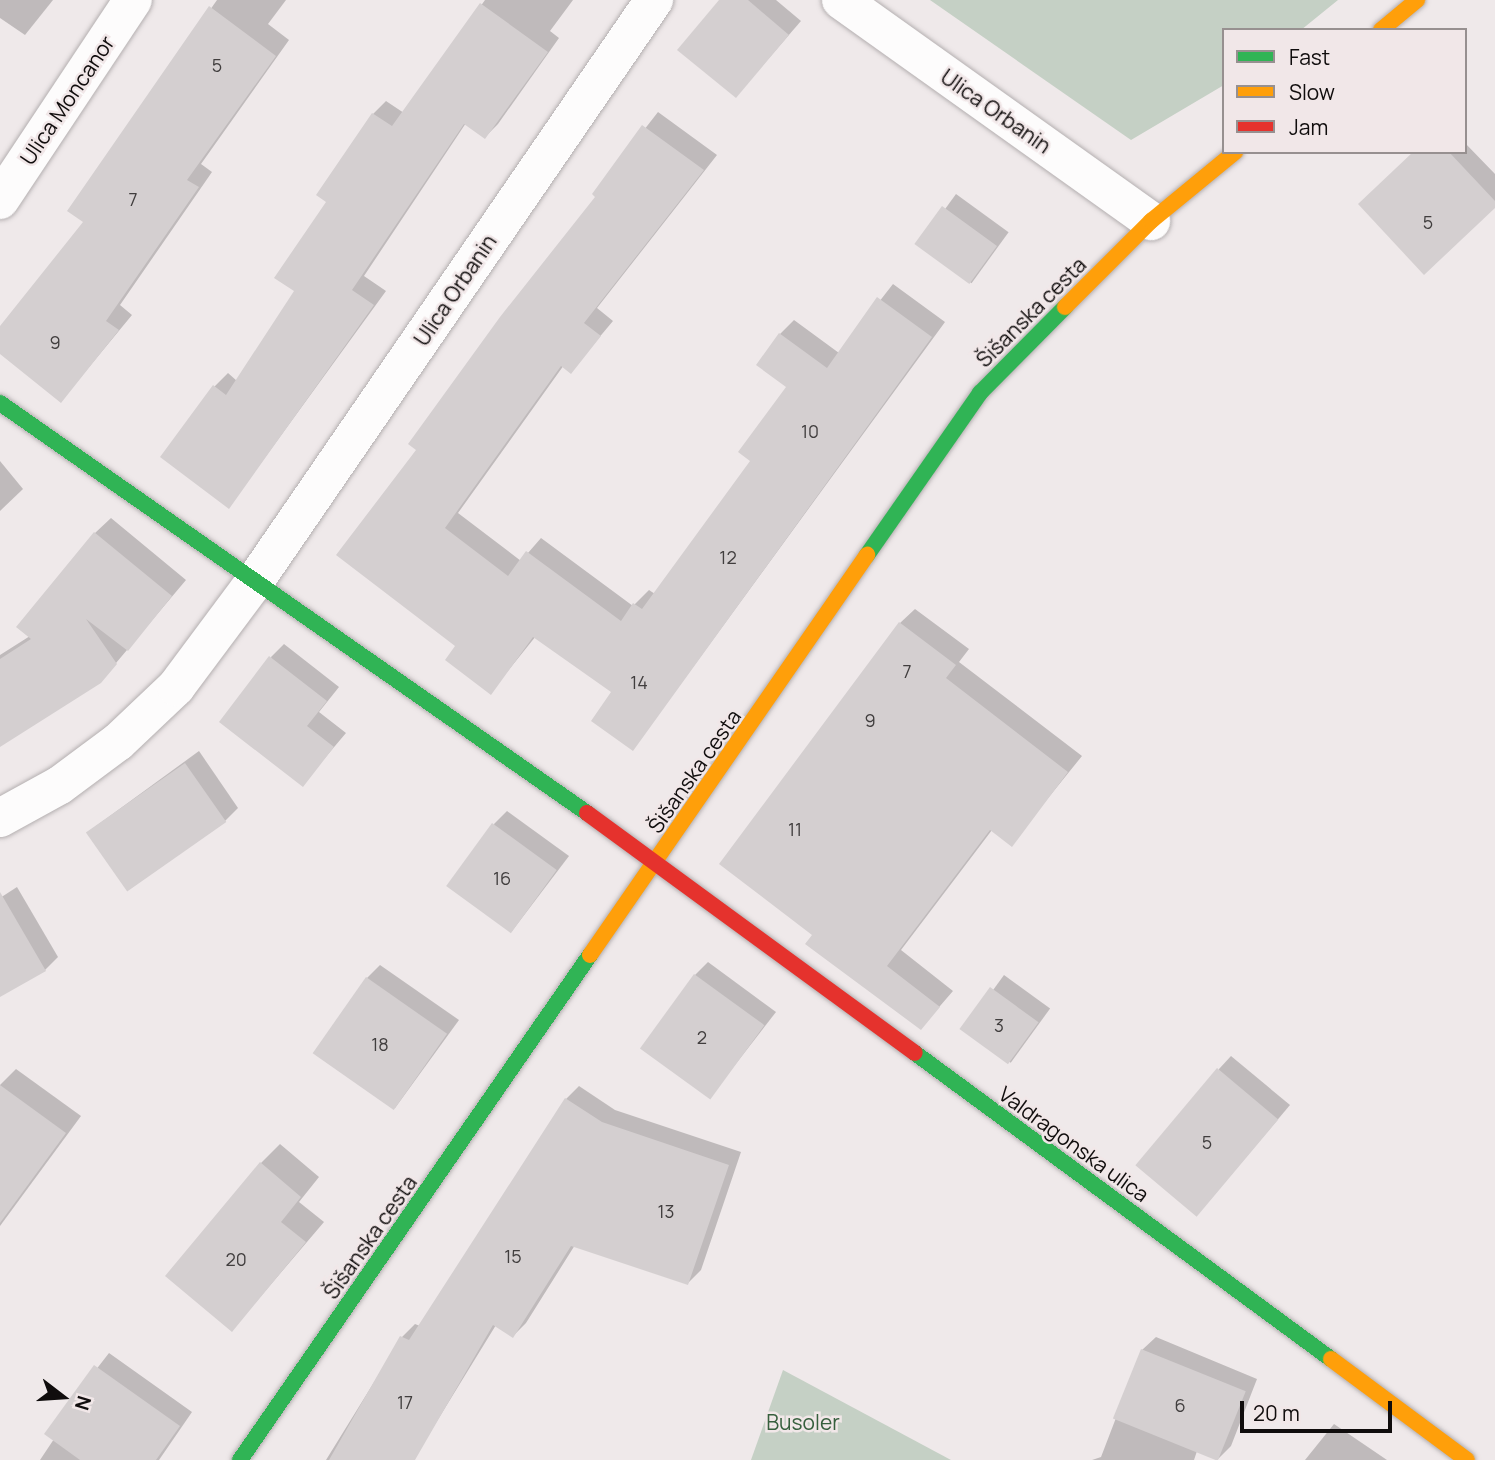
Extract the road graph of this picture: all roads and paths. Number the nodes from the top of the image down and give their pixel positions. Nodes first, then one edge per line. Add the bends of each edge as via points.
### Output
1 (134, 0) edge
2 (654, 0) edge
3 (841, 0) edge
4 (1417, 0) edge
5 (1383, 28) edge
6 (1233, 154) edge
7 (0, 200) edge
8 (1152, 221) junction
9 (0, 403) edge
10 (255, 581) junction
11 (0, 818) edge
12 (657, 862) junction
13 (240, 1460) edge
14 (1466, 1460) edge

1 - 7 street, Ulica Moncanor
2 - 10 street, Ulica Orbanin
3 - 8 street, Ulica Orbanin
4 - 5 street
6 - 8 street, Šišanska cesta
8 - 12 street, Šišanska cesta via 980,393
9 - 10 street
10 - 11 street, Ulica Orbanin via 176,687 118,742 60,785
10 - 12 street
12 - 13 street, Šišanska cesta
12 - 14 street, Valdragonska ulica

